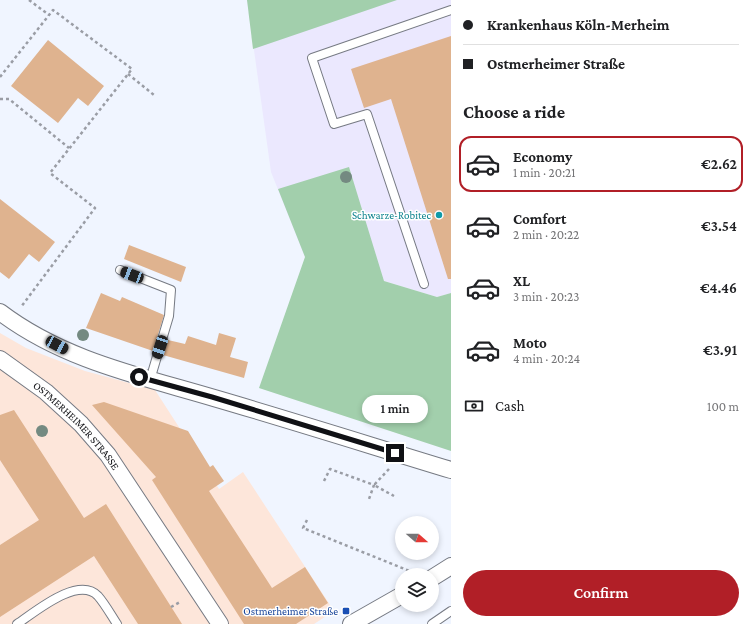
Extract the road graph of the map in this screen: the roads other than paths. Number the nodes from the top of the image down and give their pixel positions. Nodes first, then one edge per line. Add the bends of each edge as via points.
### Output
1 (451, 10) edge
2 (120, 270) dead end
3 (424, 284) dead end
4 (5, 316) edge
5 (0, 359) edge
6 (150, 380) junction
7 (451, 470) edge
8 (451, 566) edge
9 (439, 574) edge
10 (395, 599) edge
11 (451, 611) edge
12 (17, 624) edge
13 (117, 624) edge
14 (220, 624) edge
15 (351, 624) edge
16 (432, 624) edge

1 - 3 lane via 312,58 334,124 367,114
2 - 6 lane via 171,290 169,316
4 - 6 street via 68,351 117,371
5 - 14 street, OSTMERHEIMER STRASSE via 46,392 81,424 108,455
6 - 7 street
8 - 9 street
10 - 15 street
11 - 16 lane
12 - 13 lane via 64,593 81,589 97,594

